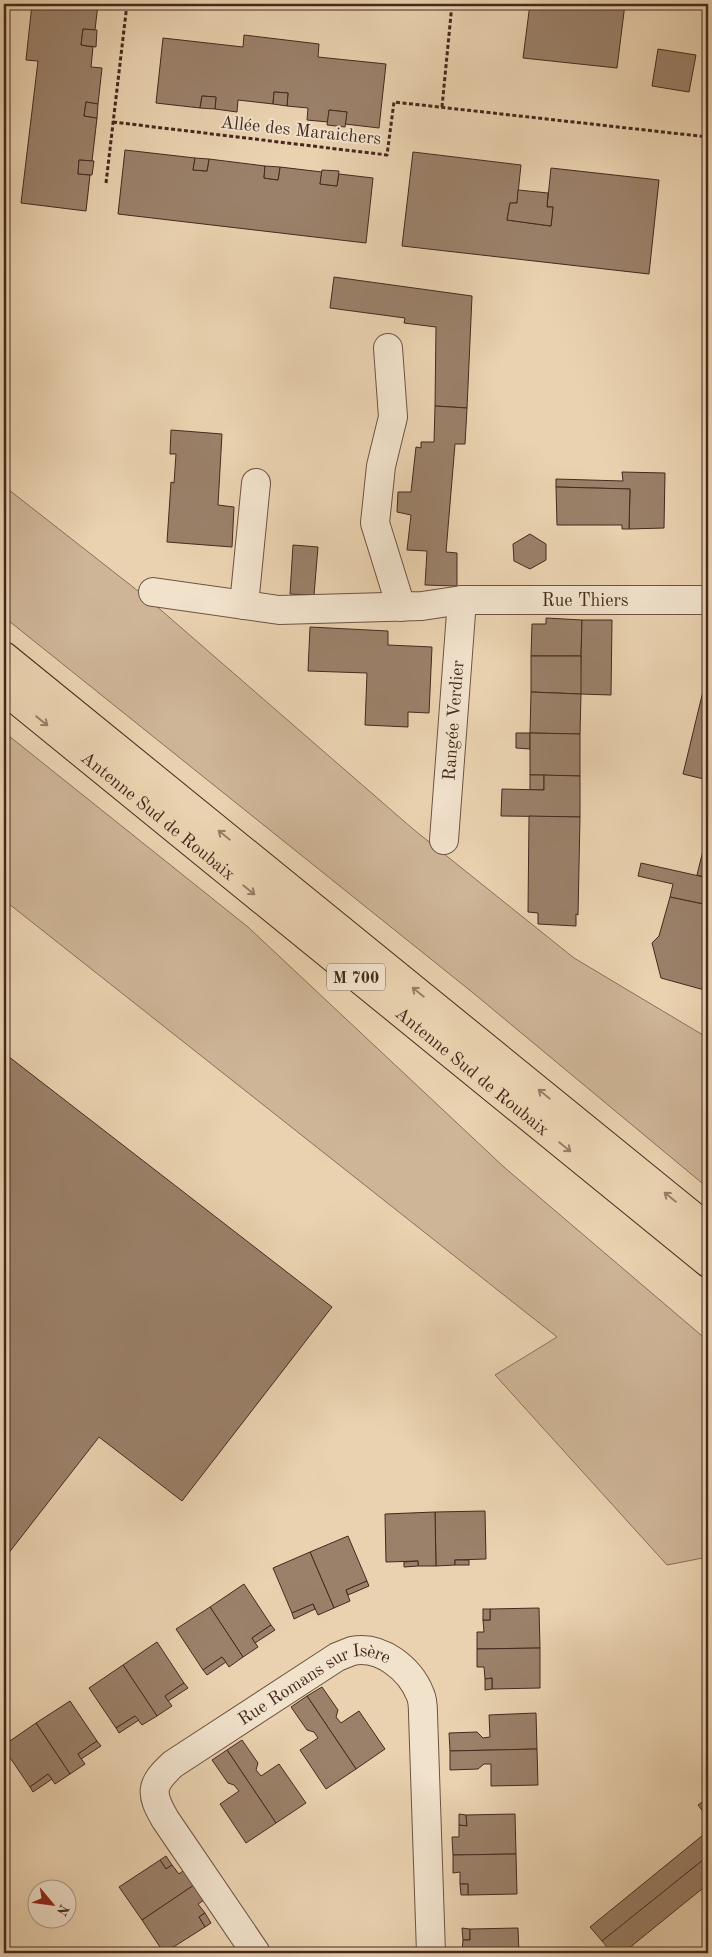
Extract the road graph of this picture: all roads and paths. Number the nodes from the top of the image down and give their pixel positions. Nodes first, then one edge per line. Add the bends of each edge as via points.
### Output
1 (127, 4) edge
2 (452, 4) edge
3 (442, 107) junction
4 (113, 122) junction
5 (708, 137) edge
6 (106, 183) dead end
7 (388, 348) dead end
8 (256, 482) dead end
9 (153, 592) dead end
10 (462, 600) junction
11 (708, 600) edge
12 (244, 605) junction
13 (401, 606) junction
14 (4, 656) edge
15 (4, 690) edge
16 (444, 840) dead end
17 (708, 1228) edge
18 (708, 1263) edge
19 (256, 1953) edge
20 (431, 1953) edge

1 - 4 path
2 - 3 path
3 - 4 path, Allée des Maraichers via 394,102 387,156
3 - 5 path, Allée des Maraichers
4 - 6 path
7 - 13 street via 393,417 381,466 375,522
8 - 12 street
9 - 12 street, Rue Thiers
10 - 11 street, Rue Thiers
10 - 13 street, Rue Thiers
10 - 16 street, Rangée Verdier
12 - 13 street, Rue Thiers via 278,610
17 -> 14 highway, Antenne Sud de Roubaix / M 700
15 -> 18 highway, Antenne Sud de Roubaix / M 700
19 - 20 street, Rue Romans sur Isère via 164,1819 155,1802 154,1788 173,1764 337,1657 353,1651 386,1657 413,1680 421,1696

